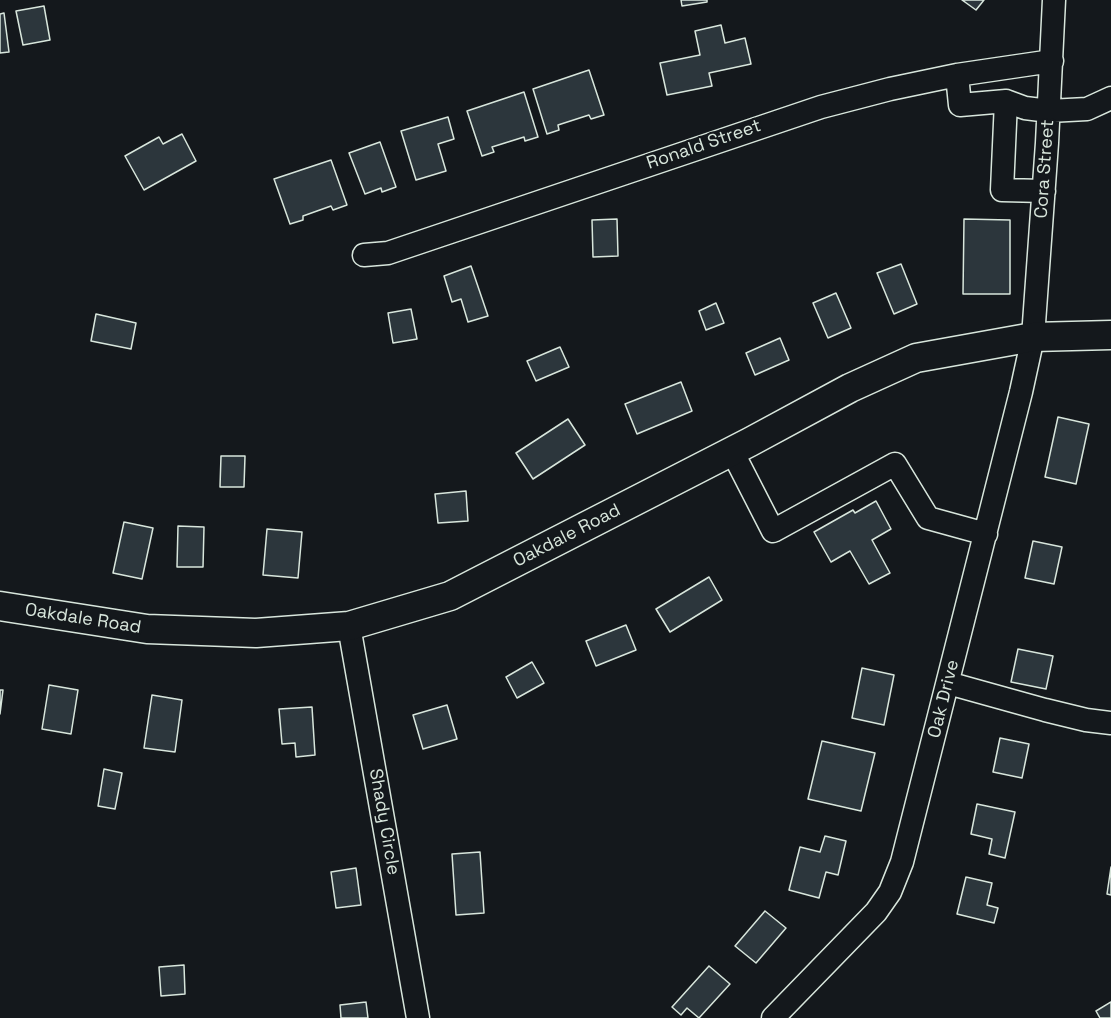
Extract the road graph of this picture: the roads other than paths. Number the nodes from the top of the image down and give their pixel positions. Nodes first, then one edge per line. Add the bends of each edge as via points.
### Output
1 (1054, 0) edge
2 (1052, 61) junction
3 (957, 75) junction
4 (1111, 100) edge
5 (1006, 101) junction
6 (1049, 111) junction
7 (1044, 191) junction
8 (364, 255) dead end
9 (1111, 335) edge
10 (1033, 337) junction
11 (732, 452) junction
12 (986, 534) junction
13 (0, 606) edge
14 (349, 626) junction
15 (948, 682) junction
16 (1111, 723) edge
17 (418, 1018) edge
18 (773, 1018) edge

1 - 2 street, Cora Street
2 - 3 street, Ronald Street
2 - 6 street, Cora Street
3 - 5 street via 960,105
3 - 8 street, Ronald Street via 776,121 388,253
4 - 6 street via 1087,109
5 - 6 street
5 - 7 street via 1002,190
6 - 7 street, Cora Street
7 - 10 street, Cora Street
9 - 10 main road, Oakdale Road
10 - 11 main road, Oakdale Road via 916,358 850,388
10 - 12 street, Oak Drive
11 - 12 street via 773,531 895,464 928,518
11 - 14 main road, Oakdale Road via 450,596
12 - 15 street, Oak Drive
13 - 14 main road, Oakdale Road via 147,629 256,633
14 - 17 street, Shady Circle
15 - 16 street via 1045,710
15 - 18 street, Oak Drive via 902,862 890,892 860,930

